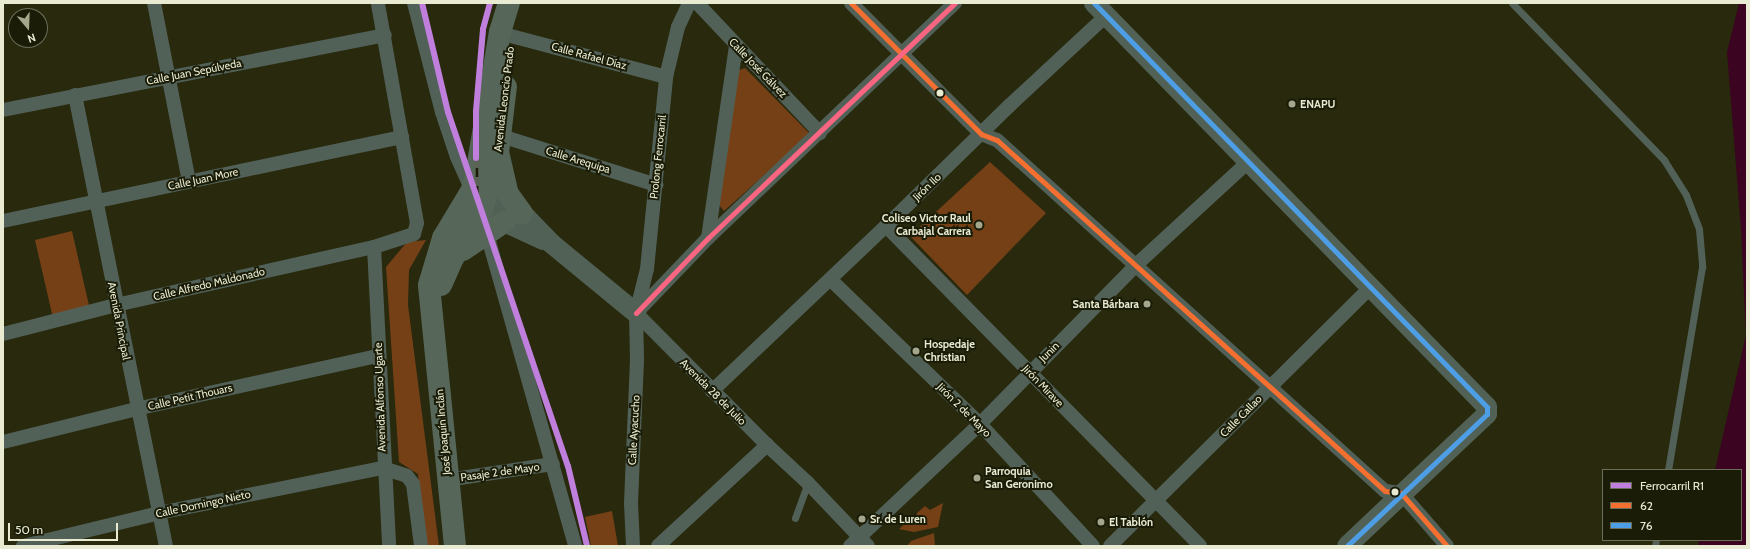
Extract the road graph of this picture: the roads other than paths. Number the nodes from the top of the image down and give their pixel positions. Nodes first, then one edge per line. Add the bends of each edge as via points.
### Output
1 (154, 3) edge
2 (378, 3) edge
3 (414, 3) edge
4 (509, 3) edge
5 (521, 3) edge
6 (689, 3) edge
7 (697, 3) edge
8 (851, 3) edge
9 (955, 3) edge
10 (1512, 3) edge
11 (1100, 9) edge
12 (385, 35) junction
13 (511, 36) junction
14 (736, 46) junction
15 (901, 54) junction
16 (168, 77) junction
17 (666, 77) junction
18 (75, 95) junction
19 (3, 110) edge
20 (820, 133) junction
21 (981, 134) junction
22 (402, 137) junction
23 (500, 145) junction
24 (1250, 160) junction
25 (189, 181) junction
26 (656, 185) junction
27 (478, 198) junction
28 (95, 202) junction
29 (513, 218) junction
30 (3, 221) edge
31 (886, 226) junction
32 (486, 233) junction
33 (708, 238) junction
34 (374, 247) junction
35 (453, 258) junction
36 (1136, 265) junction
37 (831, 280) junction
38 (1372, 286) junction
39 (116, 305) junction
40 (636, 313) junction
41 (433, 318) junction
42 (3, 334) edge
43 (378, 356) junction
44 (1030, 372) junction
45 (1270, 387) junction
46 (712, 391) junction
47 (136, 409) junction
48 (980, 424) junction
49 (3, 442) edge
50 (767, 445) junction
51 (553, 464) junction
52 (383, 468) junction
53 (1668, 469) edge
54 (447, 480) junction
55 (808, 482) junction
56 (1401, 493) junction
57 (1156, 502) junction
58 (159, 513) junction
59 (795, 518) dead end
60 (860, 543) edge
61 (41, 544) edge
62 (23, 546) edge
63 (166, 546) edge
64 (389, 546) edge
65 (422, 546) edge
66 (455, 546) edge
67 (575, 546) edge
68 (633, 546) edge
69 (658, 546) edge
70 (1093, 546) edge
71 (1110, 546) edge
72 (1200, 546) edge
73 (1347, 546) edge
74 (1447, 546) edge

1 - 16 street
2 - 12 street
3 - 27 street via 442,112 457,157
4 - 27 main road, Avenida Leoncio Prado via 500,32 482,150
5 - 13 main road, Avenida Leoncio Prado
6 - 17 street, Prolong Ferrocarril via 678,27
7 - 14 street, Calle José Gálvez
8 - 15 street
9 - 15 street
10 - 53 lane via 1664,160 1686,195 1700,229 1702,267
11 - 21 street, Jirón Ilo
11 - 24 street
12 - 16 street, Calle Juan Sepúlveda
12 - 22 street
13 - 17 street, Calle Rafael Díaz
13 - 23 main road, Avenida Leoncio Prado
14 - 20 street, Calle José Gálvez
14 - 33 street
15 - 20 street
15 - 21 street
16 - 18 street, Calle Juan Sepúlveda
16 - 25 street
17 - 26 street, Prolong Ferrocarril
18 - 19 street, Calle Juan Sepúlveda
18 - 28 street, Avenida Principal
20 - 33 street
21 - 31 street, Jirón Ilo
21 - 36 street via 998,140
22 - 25 street, Calle Juan More
22 - 34 street, Calle Alfredo Maldonado via 416,223 414,234
23 - 26 street, Calle Arequipa
23 - 27 main road, Avenida Leoncio Prado
23 - 29 main road via 501,173
24 - 36 street, Junin
24 - 38 street
25 - 28 street, Calle Juan More
26 - 40 street, Prolong Ferrocarril via 646,269
27 - 29 street, Avenida 28 de Julio
27 - 32 street
27 - 35 main road, Avenida Leoncio Prado
27 - 41 main road, José Joaquín Inclán via 443,238 429,285 428,298
28 - 30 street, Calle Juan More
28 - 39 street, Avenida Principal
29 - 32 main road
29 - 40 street, Avenida 28 de Julio via 552,244
31 - 37 street, Jirón Ilo
31 - 44 street, Jirón Mirave
32 - 35 main road
32 - 51 street
33 - 40 street
34 - 39 street, Calle Alfredo Maldonado
34 - 43 street, Avenida Alfonso Ugarte
35 - 41 main road, José Joaquín Inclán via 437,296
36 - 44 street, Junin
36 - 45 street
37 - 46 street, Jirón Ilo
37 - 48 street, Jirón 2 de Mayo
38 - 45 street, Calle Callao
38 - 56 street via 1488,411
39 - 42 street, Calle Alfredo Maldonado
39 - 47 street, Avenida Principal
40 - 46 street, Avenida 28 de Julio
40 - 68 street, Calle Ayacucho via 637,359 631,503
41 - 54 main road, José Joaquín Inclán
43 - 47 street, Calle Petit Thouars
43 - 52 street, Avenida Alfonso Ugarte
44 - 48 street, Junin
44 - 57 street, Jirón Mirave
45 - 56 street via 1385,491
45 - 57 street, Calle Callao
46 - 50 street, Avenida 28 de Julio
47 - 49 street, Calle Petit Thouars
47 - 58 street, Avenida Principal
48 - 60 street, Junin
48 - 70 street, Jirón 2 de Mayo
50 - 55 street, Avenida 28 de Julio
50 - 69 street
51 - 54 street, Pasaje 2 de Mayo
51 - 67 street
52 - 58 street, Calle Domingo Nieto
52 - 64 street, Avenida Alfonso Ugarte
52 - 65 street via 407,476 413,484
54 - 66 main road, José Joaquín Inclán
55 - 59 lane
55 - 60 street, Avenida 28 de Julio
56 - 73 street
56 - 74 street
57 - 71 street, Calle Callao
57 - 72 street, Jirón Mirave
58 - 61 street, Calle Domingo Nieto
58 - 63 street, Avenida Principal
61 - 62 street, Calle Domingo Nieto

